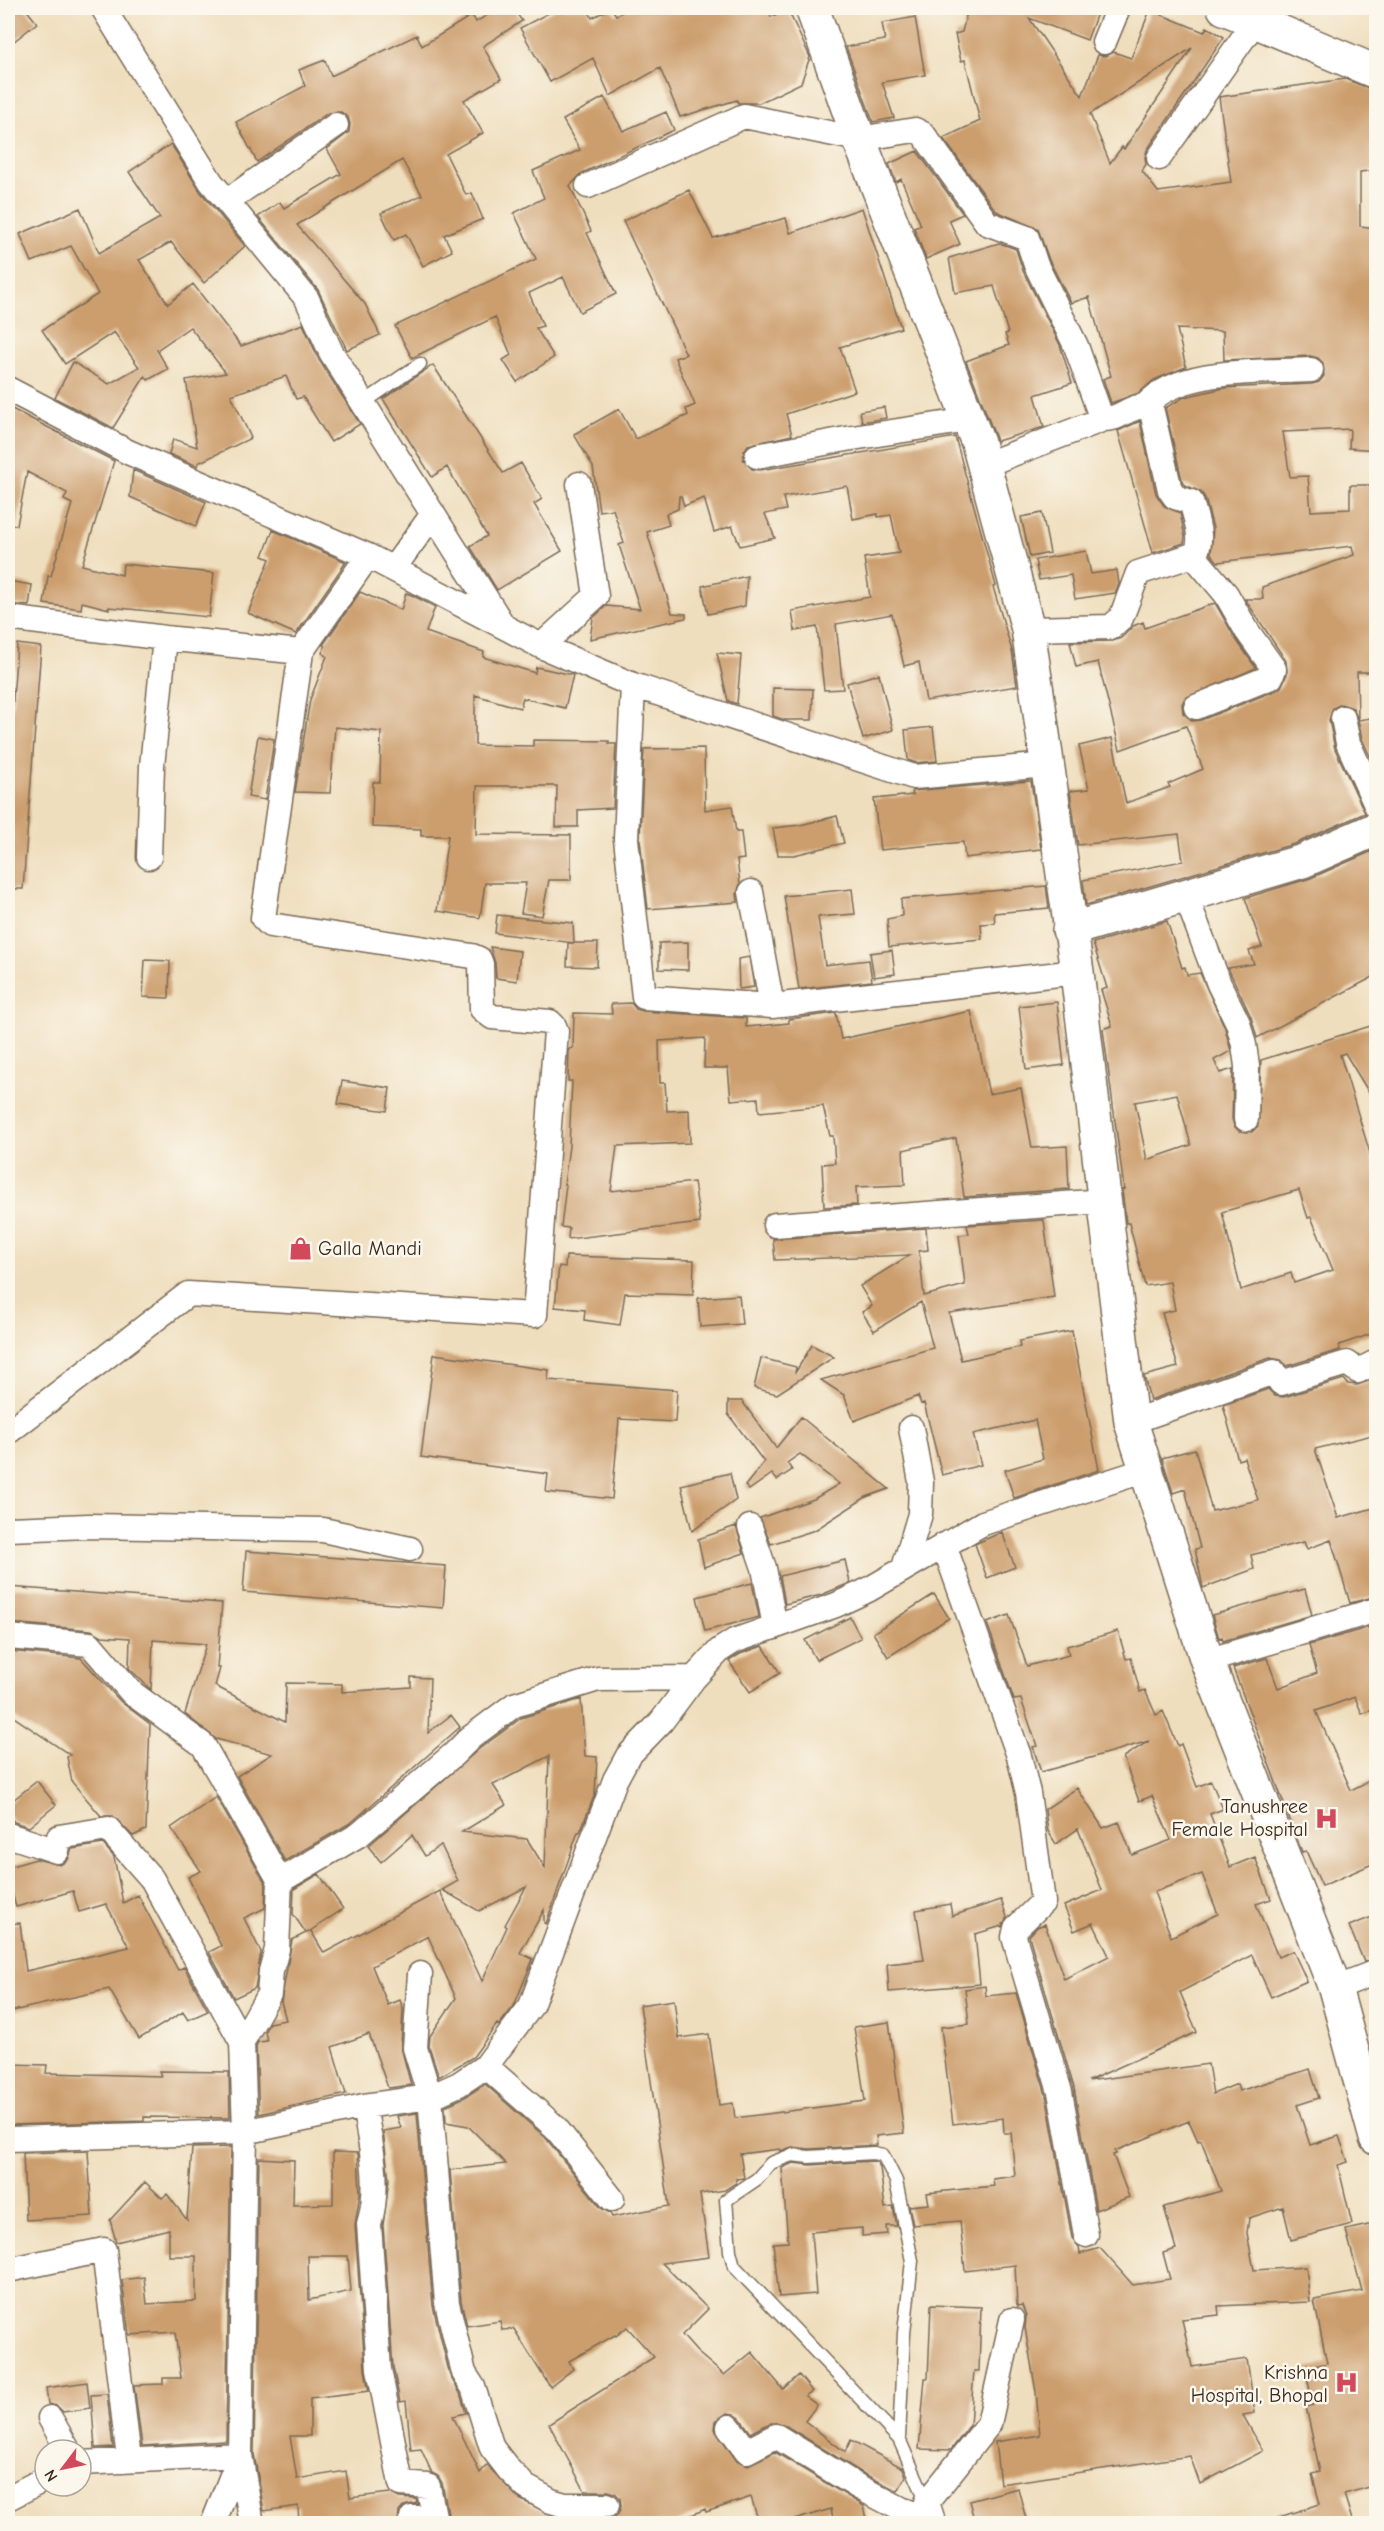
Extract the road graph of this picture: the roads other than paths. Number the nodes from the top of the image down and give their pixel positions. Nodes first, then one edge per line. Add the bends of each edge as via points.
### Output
1 (104, 8) edge
2 (812, 8) edge
3 (1118, 8) edge
4 (1224, 8) edge
5 (1256, 20) junction
6 (1104, 42) dead end
7 (1377, 72) edge
8 (336, 125) dead end
9 (859, 139) junction
10 (1159, 158) dead end
11 (588, 186) dead end
12 (227, 201) junction
13 (420, 364) dead end
14 (1311, 370) dead end
15 (8, 389) edge
16 (363, 403) junction
17 (1145, 406) junction
18 (1104, 419) junction
19 (969, 420) junction
20 (757, 456) dead end
21 (984, 465) junction
22 (579, 484) dead end
23 (433, 514) junction
24 (1193, 555) junction
25 (368, 556) junction
26 (393, 569) junction
27 (8, 618) edge
28 (502, 624) junction
29 (1028, 629) junction
30 (165, 638) junction
31 (541, 646) junction
32 (301, 652) junction
33 (633, 685) junction
34 (1196, 707) dead end
35 (1343, 718) dead end
36 (1047, 765) junction
37 (1377, 805) edge
38 (1377, 829) edge
39 (149, 857) dead end
40 (751, 892) dead end
41 (1186, 896) junction
42 (1069, 930) junction
43 (1077, 972) junction
44 (772, 1006) junction
45 (1246, 1119) dead end
46 (1104, 1201) junction
47 (775, 1225) dead end
48 (1377, 1362) edge
49 (1131, 1422) junction
50 (911, 1428) dead end
51 (8, 1432) edge
52 (1146, 1470) junction
53 (750, 1527) dead end
54 (8, 1529) edge
55 (944, 1545) junction
56 (410, 1549) dead end
57 (904, 1568) junction
58 (1377, 1610) edge
59 (775, 1627) junction
60 (8, 1637) edge
61 (1207, 1661) junction
62 (694, 1678) junction
63 (8, 1835) edge
64 (280, 1881) junction
65 (1377, 1972) edge
66 (420, 1974) dead end
67 (1335, 1988) junction
68 (242, 2042) junction
69 (486, 2066) junction
70 (429, 2097) junction
71 (364, 2106) junction
72 (245, 2132) junction
73 (1377, 2138) edge
74 (8, 2139) edge
75 (612, 2199) dead end
76 (1086, 2235) dead end
77 (8, 2270) edge
78 (1012, 2320) dead end
79 (50, 2418) dead end
80 (729, 2427) dead end
81 (61, 2438) edge
82 (899, 2439) junction
83 (240, 2455) junction
84 (129, 2459) junction
85 (93, 2462) edge
86 (33, 2485) edge
87 (8, 2498) edge
88 (607, 2505) dead end
89 (931, 2515) edge
90 (213, 2523) edge
91 (252, 2523) edge
92 (413, 2523) edge

1 - 12 street via 211,182
2 - 9 main road
3 - 6 street
4 - 5 main road
5 - 7 main road
5 - 10 street
8 - 12 street
9 - 11 street via 744,116
9 - 18 street via 915,130 923,134 987,223 1027,237
9 - 19 main road
12 - 16 street via 307,299 331,352
13 - 16 lane
14 - 17 street via 1196,377 1167,388
15 - 25 street via 128,452
16 - 23 street
17 - 18 street
17 - 24 street via 1152,412 1170,490 1175,497 1191,501 1199,540
18 - 21 street
19 - 20 street
19 - 21 main road
21 - 29 main road
22 - 31 street via 596,596
23 - 26 street
23 - 28 street
24 - 29 street via 1138,573 1121,618 1111,627
24 - 34 street via 1227,594 1274,669 1271,676
25 - 26 street
25 - 32 street
26 - 28 street
27 - 30 street
28 - 31 street
29 - 36 main road
30 - 32 street
30 - 39 street via 152,766
31 - 33 street
32 - 51 street via 262,918 270,925 472,956 481,963 482,1009 487,1014 550,1022 554,1026 535,1315 188,1294
33 - 36 street via 914,777
33 - 44 street via 626,839 644,997
35 - 37 street via 1348,743
36 - 42 main road
38 - 41 main road via 1303,861
40 - 44 street
41 - 42 main road
41 - 45 street via 1244,1045
42 - 43 main road
43 - 44 street
43 - 46 main road
46 - 47 street
46 - 49 main road
48 - 49 street via 1358,1371 1347,1363 1281,1383 1275,1372
49 - 52 main road
50 - 57 street via 921,1482 920,1514
52 - 55 street via 984,1523
52 - 61 main road
53 - 59 street via 764,1568
54 - 56 street via 323,1530
55 - 57 street
55 - 76 street via 1019,1756 1028,1793 1043,1902 1016,1928 1014,1937 1060,2092
57 - 59 street via 836,1605
58 - 61 street
59 - 62 street via 734,1641
60 - 64 street via 90,1644 132,1693 203,1745
61 - 67 main road
62 - 64 street via 598,1679 514,1706 470,1738 360,1834
62 - 69 street via 661,1722 628,1756 615,1780 531,2006
63 - 68 street via 57,1851 59,1837 108,1829 152,1879
64 - 68 street via 277,1949 269,1994
65 - 67 street
66 - 70 street via 415,2048
67 - 73 main road
68 - 72 street
69 - 70 street
69 - 75 street via 555,2127
70 - 71 street
70 - 88 street via 449,2316 464,2373 473,2387 492,2448 508,2470 538,2495 565,2505
71 - 72 street
71 - 92 street via 377,2179 369,2224 379,2369 402,2484 428,2486 434,2516 412,2518
72 - 74 street
72 - 83 street
77 - 84 street via 104,2250
78 - 89 street via 989,2424
79 - 81 street
80 - 89 street via 747,2451 771,2437 781,2437 901,2509
82 - 82 lane via 734,2266 726,2200 757,2179 771,2163 792,2155 873,2153 883,2155 891,2169 912,2261
82 - 89 lane
83 - 84 street
83 - 90 street
83 - 91 street
84 - 85 street
86 - 87 street

